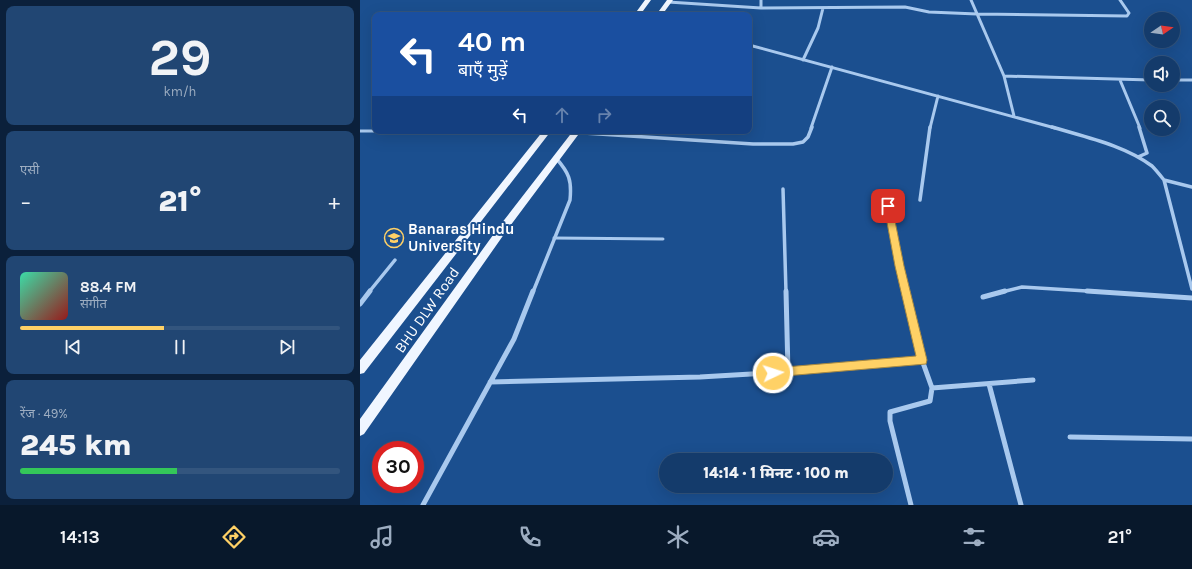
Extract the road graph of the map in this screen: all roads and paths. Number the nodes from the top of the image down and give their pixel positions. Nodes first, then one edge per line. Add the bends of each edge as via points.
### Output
1 (648, 0) edge
2 (761, 0) edge
3 (971, 0) edge
4 (1120, 0) edge
5 (669, 1) edge
6 (761, 8) junction
7 (823, 8) junction
8 (640, 12) edge
9 (661, 12) edge
10 (977, 14) junction
11 (752, 46) edge
12 (803, 60) junction
13 (832, 67) junction
14 (1004, 76) junction
15 (1120, 80) junction
16 (1144, 80) edge
17 (1180, 80) edge
18 (1192, 80) edge
19 (938, 96) junction
20 (1014, 116) junction
21 (360, 130) edge
22 (372, 130) edge
23 (545, 134) edge
24 (575, 134) edge
25 (606, 134) edge
26 (1138, 157) junction
27 (556, 158) junction
28 (1164, 180) junction
29 (1192, 187) edge
30 (783, 189) dead end
31 (920, 200) dead end
32 (888, 206) dead end
33 (554, 238) junction
34 (663, 239) dead end
35 (395, 260) dead end
36 (1192, 290) edge
37 (983, 297) dead end
38 (1192, 298) edge
39 (360, 304) edge
40 (922, 360) junction
41 (360, 369) edge
42 (788, 372) junction
43 (1033, 380) dead end
44 (490, 382) junction
45 (989, 384) junction
46 (932, 388) junction
47 (360, 430) edge
48 (1070, 437) dead end
49 (1192, 439) edge
50 (422, 505) edge
51 (911, 505) edge
52 (1020, 505) edge

1 - 8 main road
2 - 6 street
3 - 10 street
4 - 10 street via 1129,13 1127,16
5 - 6 street
5 - 9 main road
6 - 7 street
7 - 10 street via 905,7 930,12
7 - 12 street via 818,30
10 - 14 street
11 - 12 street
12 - 13 street
13 - 19 street
13 - 25 street via 808,137 803,142 753,144
14 - 15 street
14 - 20 street
15 - 16 street
15 - 26 street via 1142,133 1147,153
17 - 18 street
19 - 20 street
19 - 31 street via 931,121
20 - 26 street via 1113,146
21 - 22 lane
23 - 41 main road, BHU DLW Road
24 - 27 main road, BHU DLW Road
26 - 28 street via 1153,167
27 - 33 street via 569,174 572,186 570,200
27 - 47 main road, BHU DLW Road
28 - 29 street
28 - 36 street
30 - 42 street
32 - 40 street via 899,266
33 - 34 lane
33 - 44 street via 514,339
35 - 39 street
37 - 38 street via 1022,287
40 - 42 street
40 - 46 street
42 - 44 street via 700,377
43 - 45 street
44 - 50 street
45 - 46 street
45 - 52 street
46 - 51 street via 930,401 896,408 890,412
48 - 49 street

